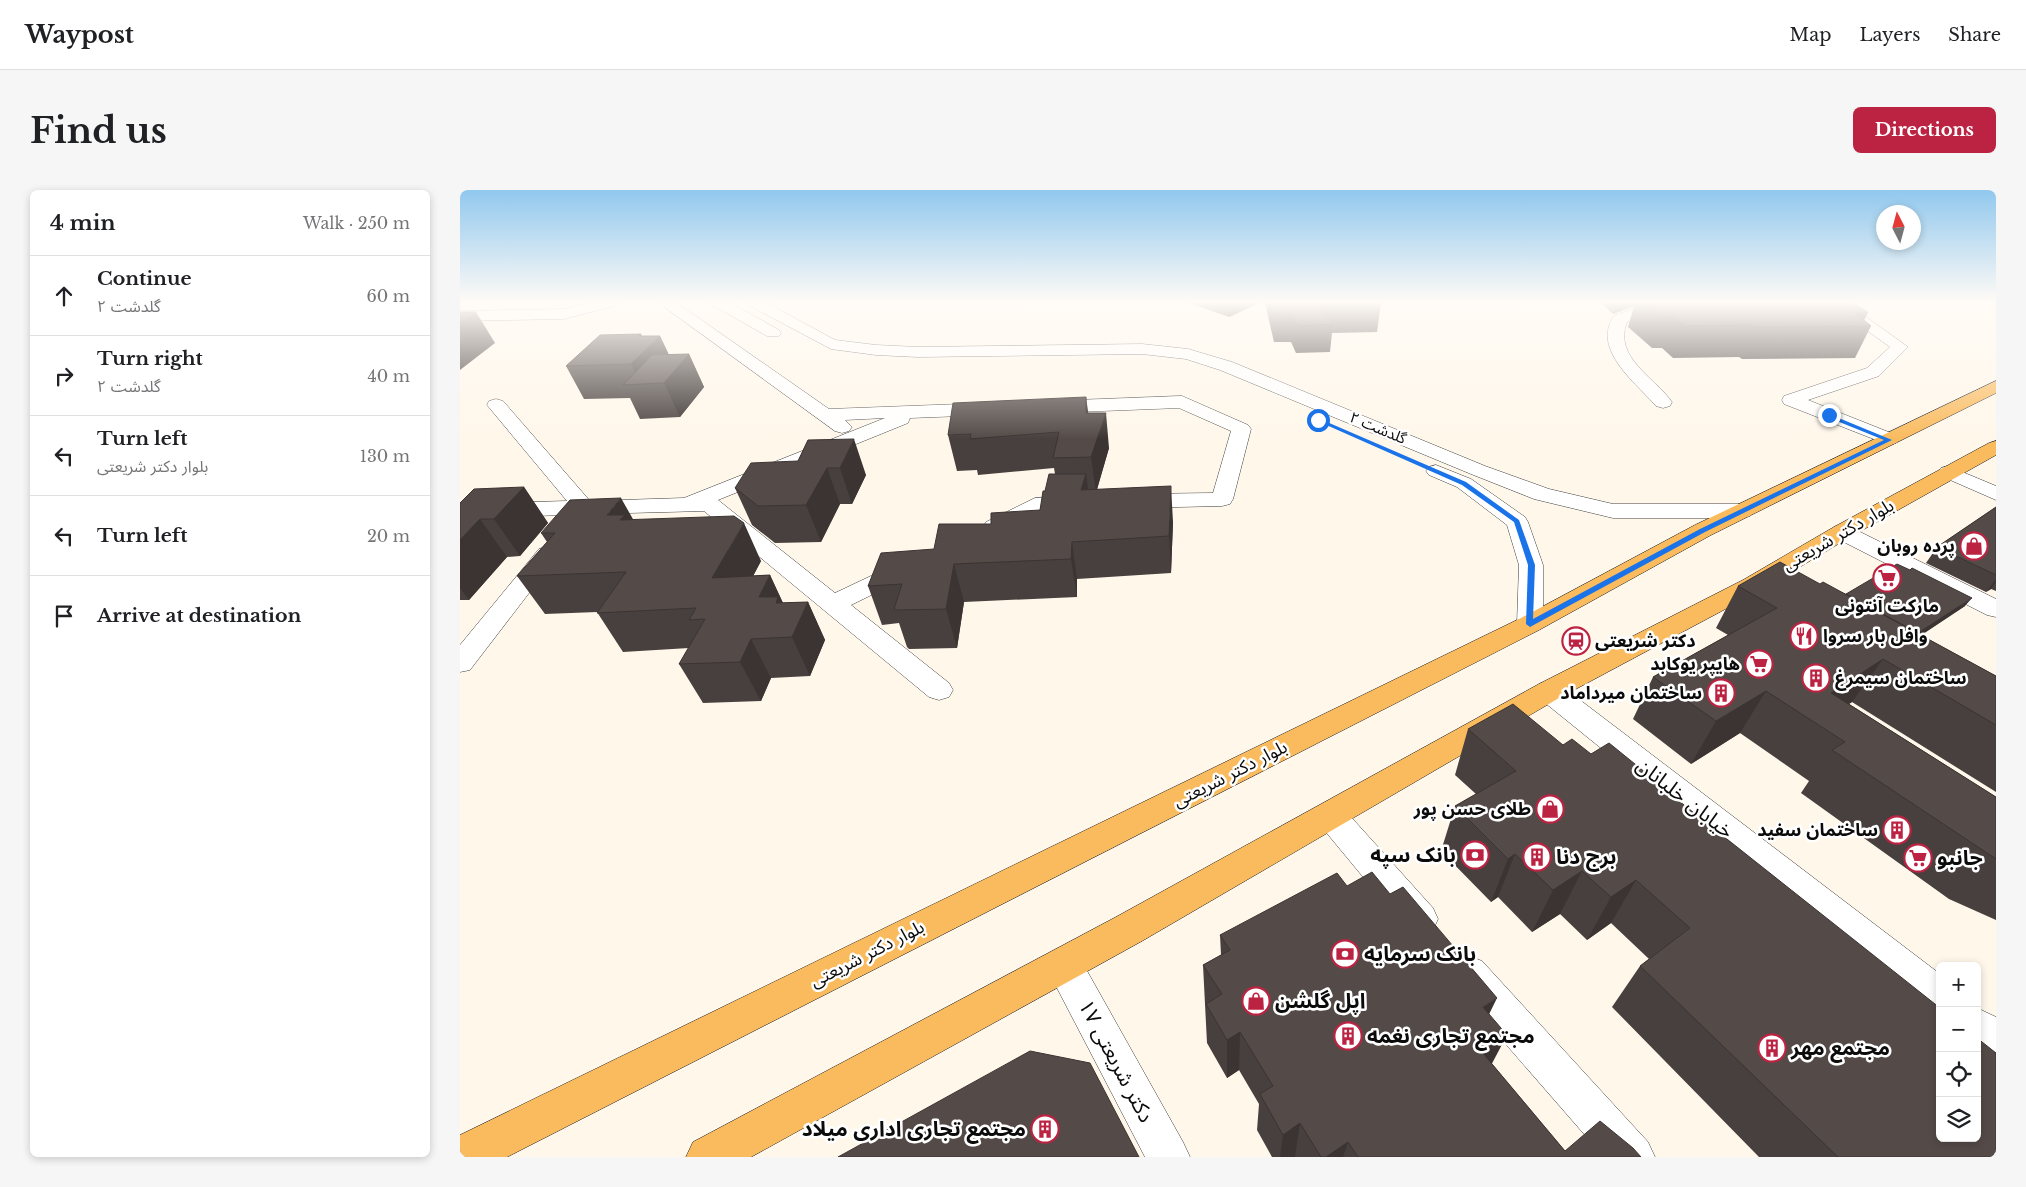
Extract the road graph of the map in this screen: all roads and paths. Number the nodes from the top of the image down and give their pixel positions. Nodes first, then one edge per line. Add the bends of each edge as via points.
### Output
1 (731, 348) edge
2 (862, 348) edge
3 (1618, 348) edge
4 (1899, 348) edge
5 (809, 354) dead end
6 (1996, 386) edge
7 (1663, 402) dead end
8 (496, 405) dead end
9 (1036, 407) edge
10 (1006, 408) edge
11 (919, 411) junction
12 (826, 415) junction
13 (854, 437) junction
14 (1889, 440) junction
15 (1996, 447) edge
16 (1948, 472) junction
17 (1996, 494) edge
18 (689, 504) junction
19 (584, 508) junction
20 (493, 510) junction
21 (460, 511) edge
22 (1742, 512) junction
23 (460, 522) edge
24 (1842, 532) junction
25 (973, 537) edge
26 (920, 562) edge
27 (833, 604) junction
28 (1996, 609) edge
29 (1530, 624) junction
30 (460, 664) edge
31 (939, 690) dead end
32 (1549, 691) junction
33 (1332, 816) junction
34 (1064, 965) junction
35 (1936, 995) edge
36 (1981, 1030) edge
37 (1996, 1042) edge
38 (461, 1157) edge
39 (708, 1157) edge
40 (1168, 1157) edge
41 (1633, 1157) edge

1 - 12 street
2 - 22 street, گلدشت ۲ via 928,352 1142,349 1188,354 1226,366 1542,494 1613,511
3 - 7 street via 1627,365
4 - 14 street via 1873,372 1791,400
5 - 29 street, گلدشت ۲ via 907,364 1136,360 1175,365 1207,375 1464,484 1517,522 1531,565
6 - 14 main road, بلوار دکتر شریعتی
8 - 19 street
9 - 25 street via 1182,402 1241,430 1222,500 1043,503
10 - 11 street
11 - 12 street
11 - 13 street
12 - 13 street
13 - 18 street
14 - 22 main road, بلوار دکتر شریعتی
15 - 16 main road, بلوار دکتر شریعتی
16 - 17 street
16 - 24 main road, بلوار دکتر شریعتی
18 - 19 street
18 - 27 street via 708,504
19 - 20 street
19 - 30 street
20 - 21 street
20 - 23 street
22 - 29 main road, بلوار دکتر شریعتی
24 - 28 street
24 - 32 main road, بلوار دکتر شریعتی via 1764,592
26 - 27 street
27 - 31 street
29 - 38 main road, بلوار دکتر شریعتی
32 - 33 main road, بلوار دکتر شریعتی
32 - 35 street, خیابان خلبانان
33 - 34 main road, بلوار دکتر شریعتی
33 - 41 street
34 - 39 main road, بلوار دکتر شریعتی
34 - 40 street, ۱۷ دکتر شریعتی
36 - 37 street

